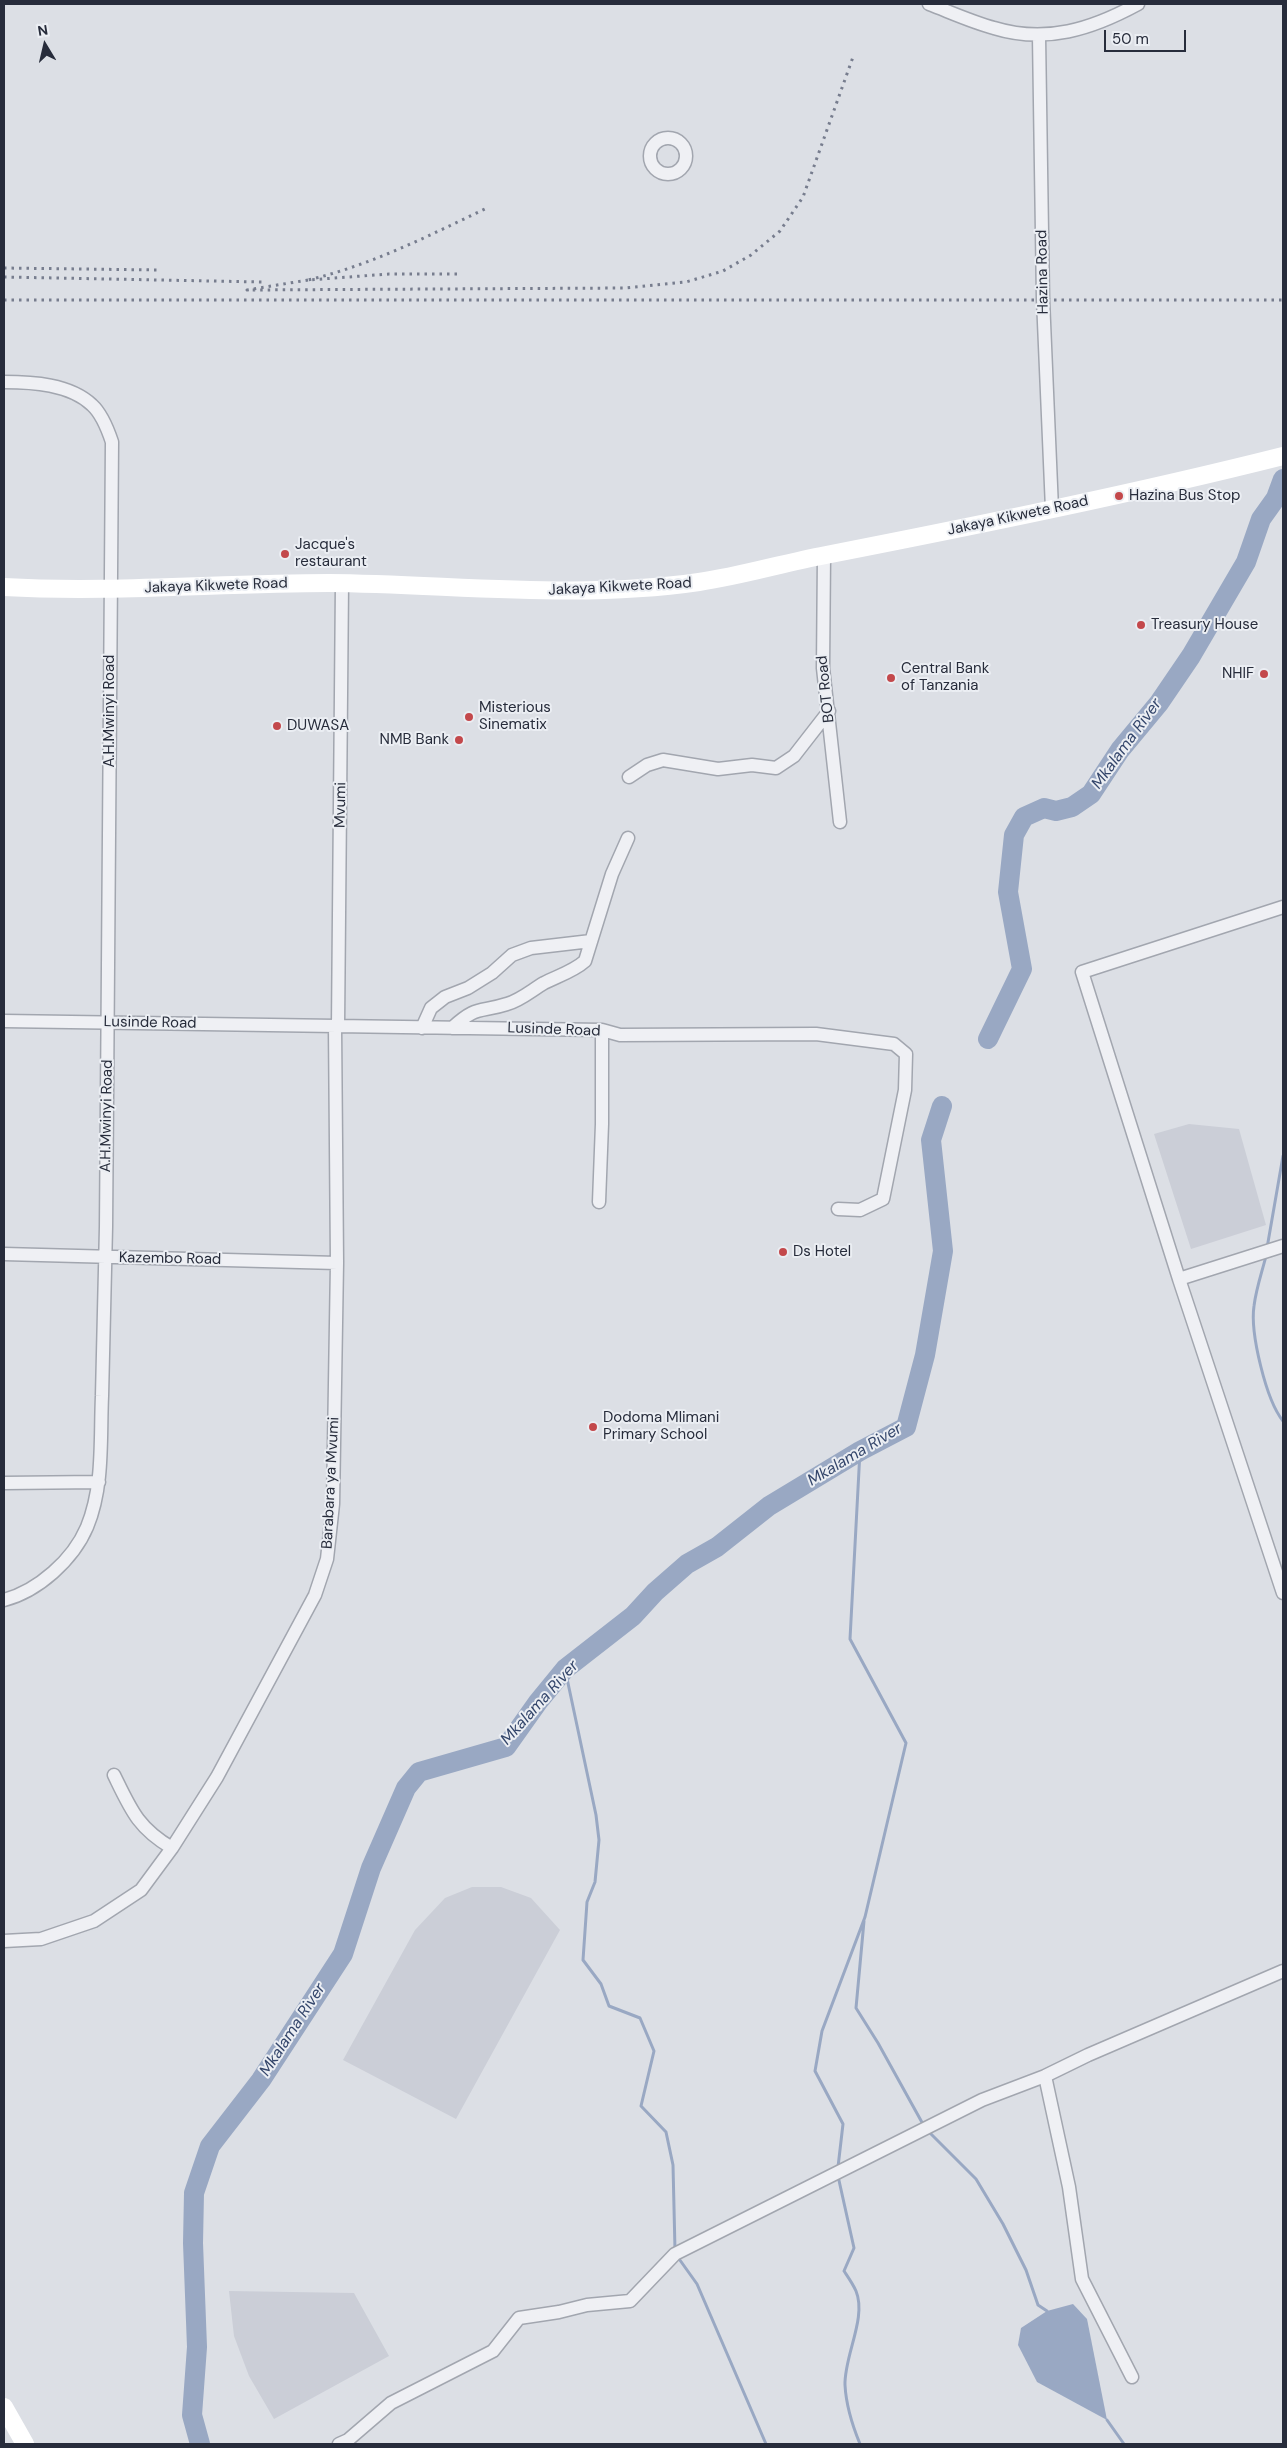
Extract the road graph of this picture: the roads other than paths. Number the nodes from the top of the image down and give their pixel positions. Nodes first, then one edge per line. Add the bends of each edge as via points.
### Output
1 (929, 4) edge
2 (1138, 4) edge
3 (1039, 36) junction
4 (4, 382) edge
5 (1283, 456) edge
6 (1052, 509) junction
7 (824, 555) junction
8 (342, 583) junction
9 (4, 587) edge
10 (110, 589) junction
11 (829, 711) junction
12 (629, 777) dead end
13 (840, 822) dead end
14 (628, 838) dead end
15 (1283, 908) edge
16 (591, 941) junction
17 (4, 1021) edge
18 (109, 1023) junction
19 (337, 1026) junction
20 (422, 1028) junction
21 (452, 1028) junction
22 (602, 1030) junction
23 (599, 1202) dead end
24 (838, 1209) dead end
25 (1283, 1246) edge
26 (4, 1254) edge
27 (106, 1258) junction
28 (337, 1263) junction
29 (1179, 1279) junction
30 (99, 1482) junction
31 (4, 1483) edge
32 (1283, 1593) edge
33 (4, 1600) edge
34 (114, 1775) dead end
35 (172, 1848) junction
36 (4, 1941) edge
37 (1283, 1971) edge
38 (1045, 2076) junction
39 (1132, 2378) dead end
40 (4, 2407) edge
41 (25, 2444) edge
42 (339, 2444) edge

1 - 3 street via 995,29
2 - 3 street via 1107,21 1075,31
3 - 6 street, Hazina Road via 1043,299
4 - 10 street, A.H.Mwinyi Road via 38,382 67,390 92,405 106,426 112,442
5 - 6 main road, Jakaya Kikwete Road
6 - 7 main road, Jakaya Kikwete Road
7 - 8 main road, Jakaya Kikwete Road via 699,582 592,592
7 - 11 street, BOT Road via 822,668
8 - 10 main road, Jakaya Kikwete Road
8 - 19 street, Mvumi
9 - 10 main road, Jakaya Kikwete Road
10 - 18 street, A.H.Mwinyi Road
11 - 12 street via 794,756 776,768 752,765 718,769 663,760 647,765
11 - 13 street, BOT Road
14 - 16 street via 612,874
15 - 29 street via 1082,972
16 - 20 street via 531,948 512,955 492,973 445,997 431,1008
16 - 21 street via 585,961 579,966 514,1001 468,1014
17 - 18 street, Lusinde Road
18 - 19 street, Lusinde Road
18 - 27 street, A.H.Mwinyi Road
19 - 20 street, Lusinde Road
19 - 28 street, Barabara ya Mvumi
20 - 21 street, Lusinde Road
21 - 22 street, Lusinde Road
22 - 23 street
22 - 24 street, Lusinde Road via 620,1035 816,1034 894,1044 906,1054 905,1090 883,1199 860,1210
25 - 29 street
26 - 27 street, Kazembo Road
27 - 28 street, Kazembo Road
27 - 30 street, A.H.Mwinyi Road
28 - 35 street, Barabara ya Mvumi via 332,1504 327,1559 315,1595 296,1632 217,1777
29 - 32 street
30 - 31 street
30 - 33 street, A.H.Mwinyi Road via 87,1527 71,1554 38,1586
34 - 35 street via 129,1808 152,1836
35 - 36 street, Barabara ya Mvumi via 142,1890 94,1922 41,1939
37 - 38 street
38 - 39 street via 1069,2187 1082,2279
38 - 42 street via 982,2100 675,2254 630,2301 587,2305 519,2318 492,2351 391,2403
40 - 41 main road

